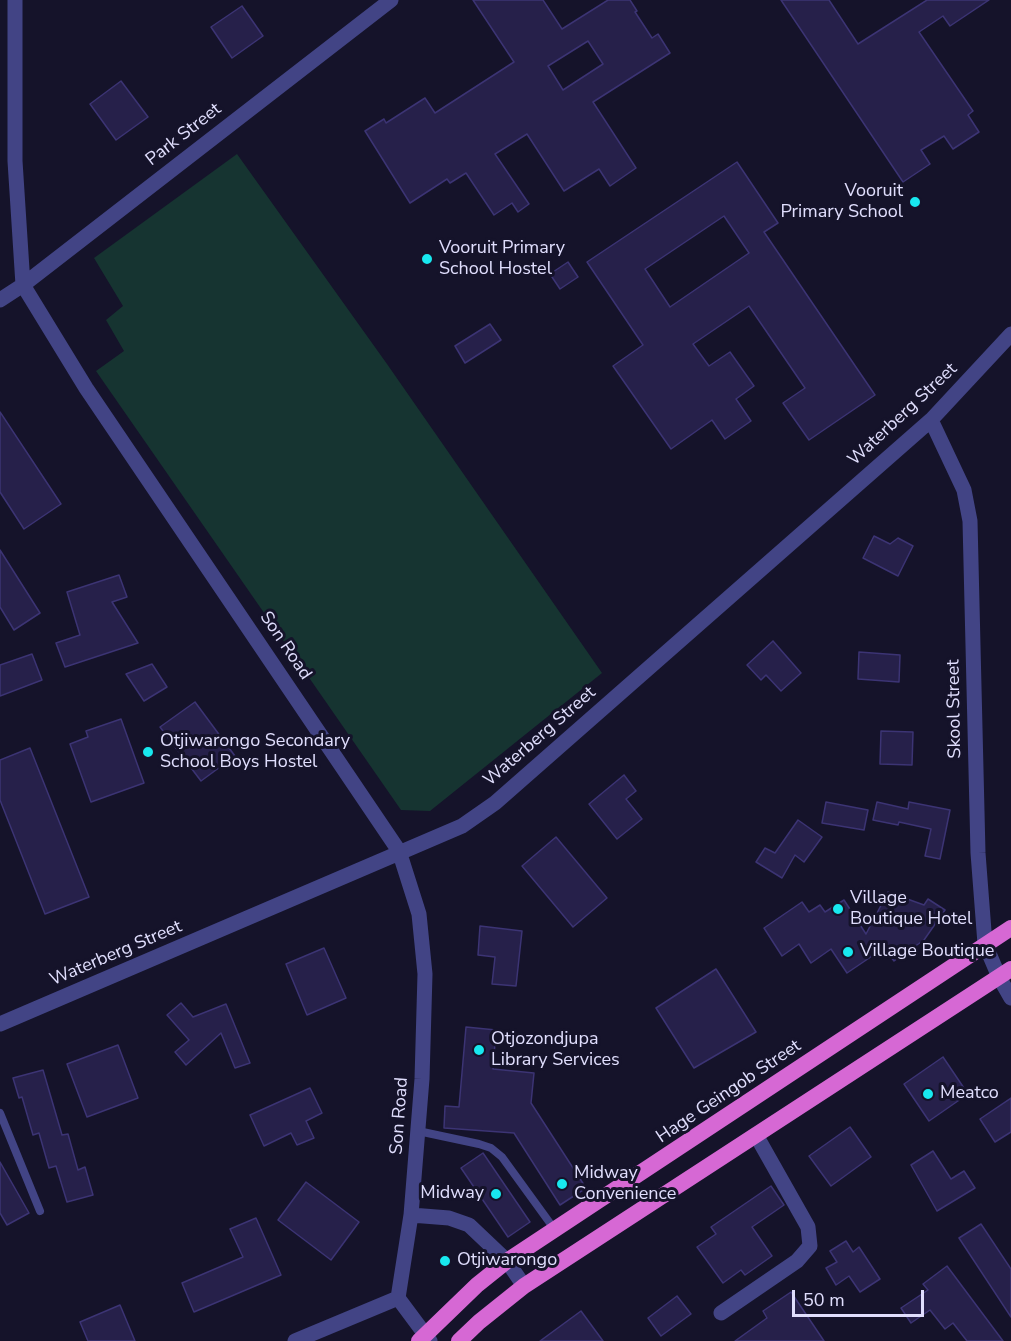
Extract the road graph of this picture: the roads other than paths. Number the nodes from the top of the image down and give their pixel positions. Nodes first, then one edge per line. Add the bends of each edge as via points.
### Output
1 (15, 0) edge
2 (391, 0) edge
3 (23, 285) junction
4 (0, 300) edge
5 (1011, 334) edge
6 (932, 420) junction
7 (399, 851) junction
8 (1011, 928) edge
9 (986, 944) junction
10 (1005, 973) edge
11 (1011, 998) edge
12 (0, 1024) edge
13 (0, 1113) edge
14 (418, 1131) junction
15 (756, 1135) junction
16 (40, 1211) dead end
17 (582, 1213) junction
18 (411, 1215) junction
19 (555, 1231) junction
20 (598, 1238) junction
21 (507, 1261) junction
22 (524, 1286) junction
23 (398, 1298) junction
24 (721, 1313) dead end
25 (425, 1339) edge
26 (295, 1341) edge
27 (459, 1341) edge

1 - 3 street, Son Road via 15,161
2 - 3 street, Park Street
3 - 4 street, Park Street
3 - 7 street, Son Road via 86,388
5 - 6 street, Waterberg Street
6 - 7 street, Waterberg Street via 495,802 462,825
6 - 9 street, Skool Street via 964,490 970,521 978,852
7 - 12 street, Waterberg Street
7 - 14 street, Son Road via 419,914 425,974
8 - 9 highway, Hage Geingob Street
9 - 10 street, Skool Street
9 - 17 highway, Hage Geingob Street
10 - 11 street, Skool Street
10 - 15 highway
13 - 16 lane
14 - 18 street, Son Road
14 - 19 lane via 491,1148 502,1157
15 - 20 highway
15 - 24 street via 808,1227 810,1246 797,1261
17 - 19 highway, Hage Geingob Street
17 - 20 highway
18 - 21 street via 449,1218 469,1225
18 - 23 street, Son Road
19 - 21 highway, Hage Geingob Street
20 - 22 highway
21 - 22 street
21 - 25 highway, Hage Geingob Street via 477,1285
22 - 27 highway
23 - 25 street
23 - 26 street

